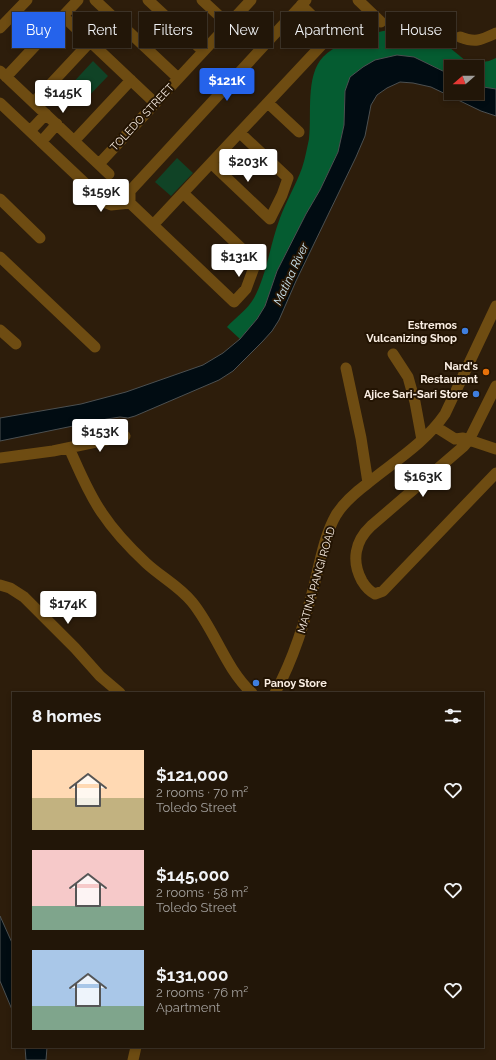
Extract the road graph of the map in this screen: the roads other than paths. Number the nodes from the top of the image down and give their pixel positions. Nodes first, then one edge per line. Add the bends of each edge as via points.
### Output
1 (26, 0) edge
2 (78, 0) edge
3 (94, 0) edge
4 (148, 0) edge
5 (202, 0) edge
6 (251, 0) edge
7 (358, 0) edge
8 (304, 3) edge
9 (215, 12) edge
10 (240, 12) edge
11 (65, 13) edge
12 (65, 19) edge
13 (381, 22) dead end
14 (73, 26) edge
15 (0, 28) edge
16 (496, 33) edge
17 (460, 37) dead end
18 (215, 38) edge
19 (29, 48) edge
20 (84, 48) edge
21 (96, 48) edge
22 (203, 51) junction
23 (3, 74) edge
24 (178, 78) junction
25 (130, 80) junction
26 (34, 102) junction
27 (155, 103) junction
28 (268, 103) junction
29 (0, 104) edge
30 (46, 114) junction
31 (57, 124) junction
32 (30, 131) junction
33 (299, 132) dead end
34 (240, 133) junction
35 (74, 141) junction
36 (41, 142) junction
37 (211, 163) junction
38 (99, 164) junction
39 (110, 174) dead end
40 (183, 193) junction
41 (130, 198) junction
42 (0, 199) edge
43 (153, 225) junction
44 (40, 238) dead end
45 (0, 258) edge
46 (496, 306) edge
47 (0, 330) edge
48 (16, 344) dead end
49 (95, 347) dead end
50 (393, 354) dead end
51 (346, 368) dead end
52 (496, 386) edge
53 (438, 424) junction
54 (126, 436) dead end
55 (466, 439) junction
56 (422, 440) junction
57 (69, 448) junction
58 (496, 449) edge
59 (0, 458) edge
60 (496, 473) edge
61 (368, 483) junction
62 (0, 586) edge
63 (119, 692) edge
64 (251, 692) edge
65 (276, 692) edge
66 (136, 1048) edge
67 (133, 1060) edge

1 - 15 street
2 - 11 street
3 - 24 street
4 - 22 street
5 - 9 street
6 - 10 street, TOLEDO STREET
7 - 13 street
8 - 28 street via 335,38
8 - 41 street via 134,185
12 - 14 street
16 - 17 street via 469,41
18 - 22 street, TOLEDO STREET
19 - 23 street
20 - 26 street
21 - 25 street
22 - 24 street, TOLEDO STREET
23 - 26 street
24 - 27 street, TOLEDO STREET
25 - 27 street
25 - 35 street
26 - 30 street
27 - 38 street, TOLEDO STREET
28 - 33 street
28 - 34 street
29 - 32 street
30 - 31 street
30 - 32 street
31 - 35 street
31 - 36 street
32 - 36 street
34 - 37 street
34 - 37 street via 288,178 270,219
35 - 38 street
36 - 41 street via 100,196
37 - 40 street
38 - 39 street
40 - 43 street
40 - 43 street via 256,262 246,289 238,298 234,302
41 - 43 street
42 - 44 street
45 - 49 street
46 - 53 street, MATINA PANGI ROAD
47 - 48 street
50 - 56 street via 408,377
51 - 61 street
52 - 55 street
53 - 55 street via 459,432
53 - 56 street, MATINA PANGI ROAD
54 - 57 street
55 - 58 street
55 - 60 street via 459,452 371,526 361,538 355,559 357,569 369,591 375,594 383,590
56 - 61 street, MATINA PANGI ROAD
57 - 59 street
57 - 64 street via 102,514 148,565 192,602 238,678
61 - 65 street, MATINA PANGI ROAD via 345,504 332,524 294,655
62 - 63 street via 10,588 24,597 100,676
66 - 67 street

